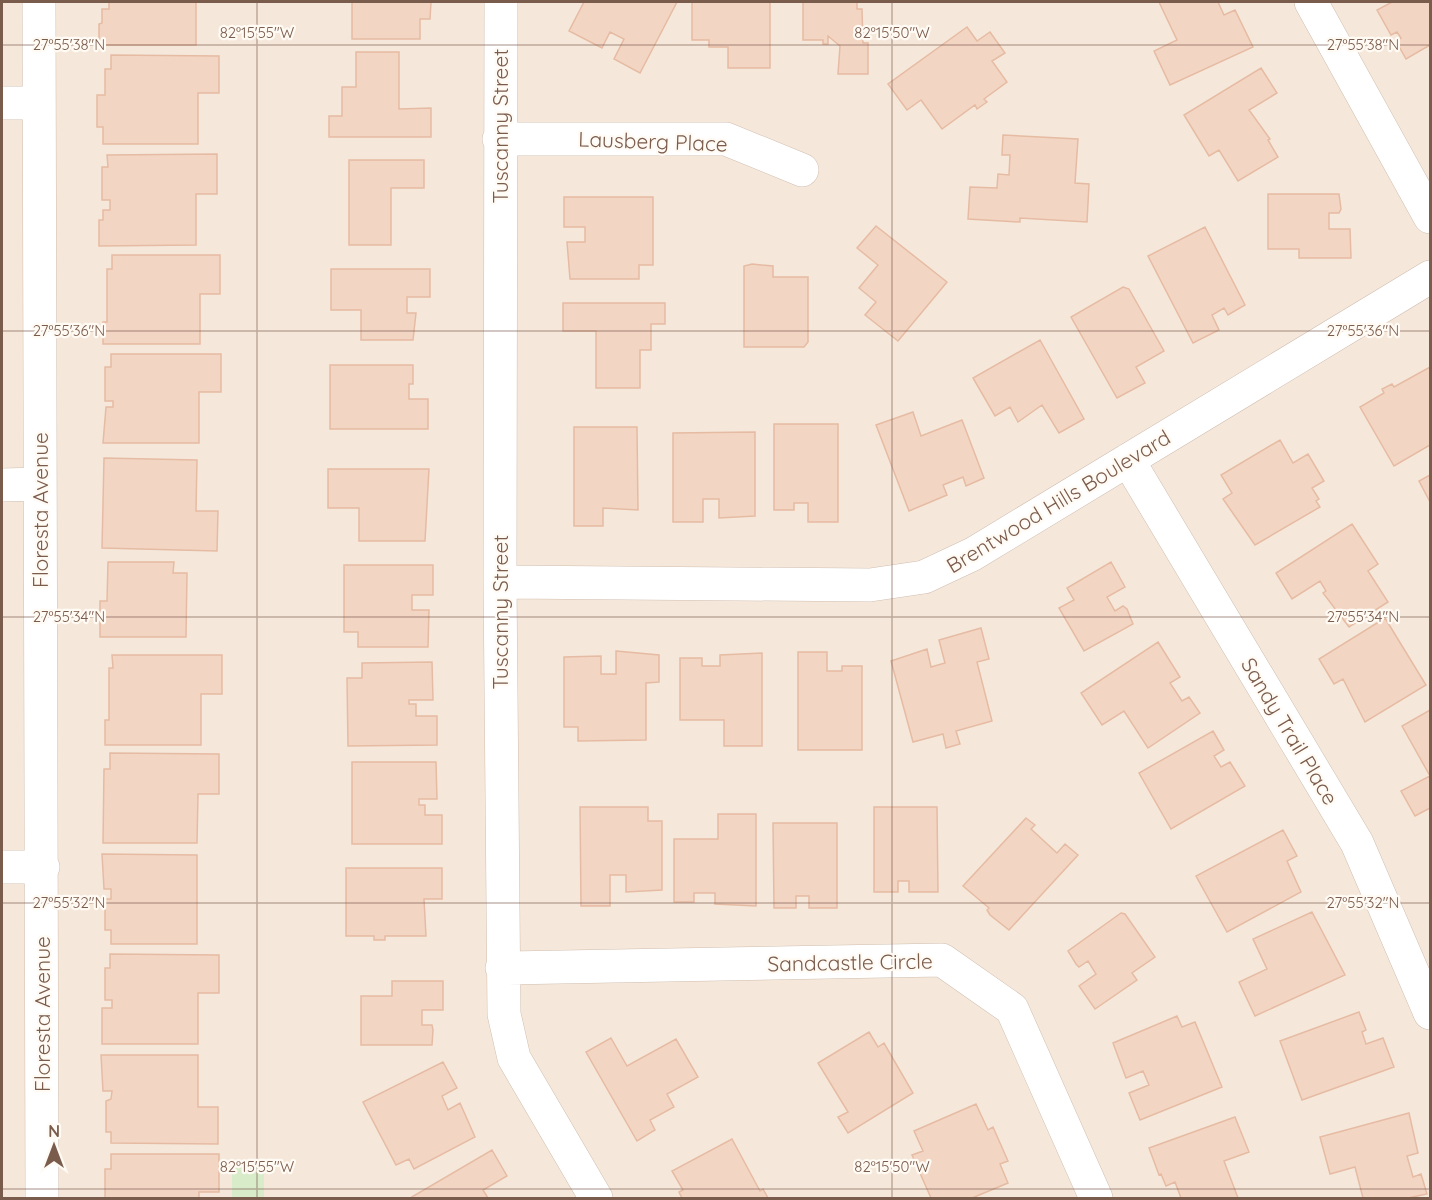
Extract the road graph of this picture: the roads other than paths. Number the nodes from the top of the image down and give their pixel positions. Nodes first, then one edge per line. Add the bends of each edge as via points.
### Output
1 (39, 2) edge
2 (501, 2) edge
3 (1311, 2) edge
4 (2, 103) edge
5 (38, 103) junction
6 (499, 139) junction
7 (802, 170) dead end
8 (1431, 217) edge
9 (1431, 277) edge
10 (1128, 460) junction
11 (40, 484) junction
12 (2, 485) edge
13 (500, 582) junction
14 (2, 867) edge
15 (43, 867) junction
16 (502, 968) junction
17 (1431, 1013) edge
18 (42, 1198) edge
19 (596, 1198) edge
20 (1096, 1198) edge

1 - 5 street, Floresta Avenue
2 - 6 street, Tuscanny Street
3 - 8 street
4 - 5 street
5 - 11 street, Floresta Avenue
6 - 7 street, Lausberg Place via 726,139
6 - 13 street, Tuscanny Street
9 - 10 street, Brentwood Hills Boulevard
10 - 13 street, Brentwood Hills Boulevard via 964,559 908,581 870,585
10 - 17 street, Sandy Trail Place via 1357,843
11 - 12 street
11 - 15 street, Floresta Avenue
13 - 16 street, Tuscanny Street
14 - 15 street
15 - 18 street, Floresta Avenue
16 - 19 street, Tuscanny Street via 504,1014 514,1058
16 - 20 street, Sandcastle Circle via 942,960 1012,1009

